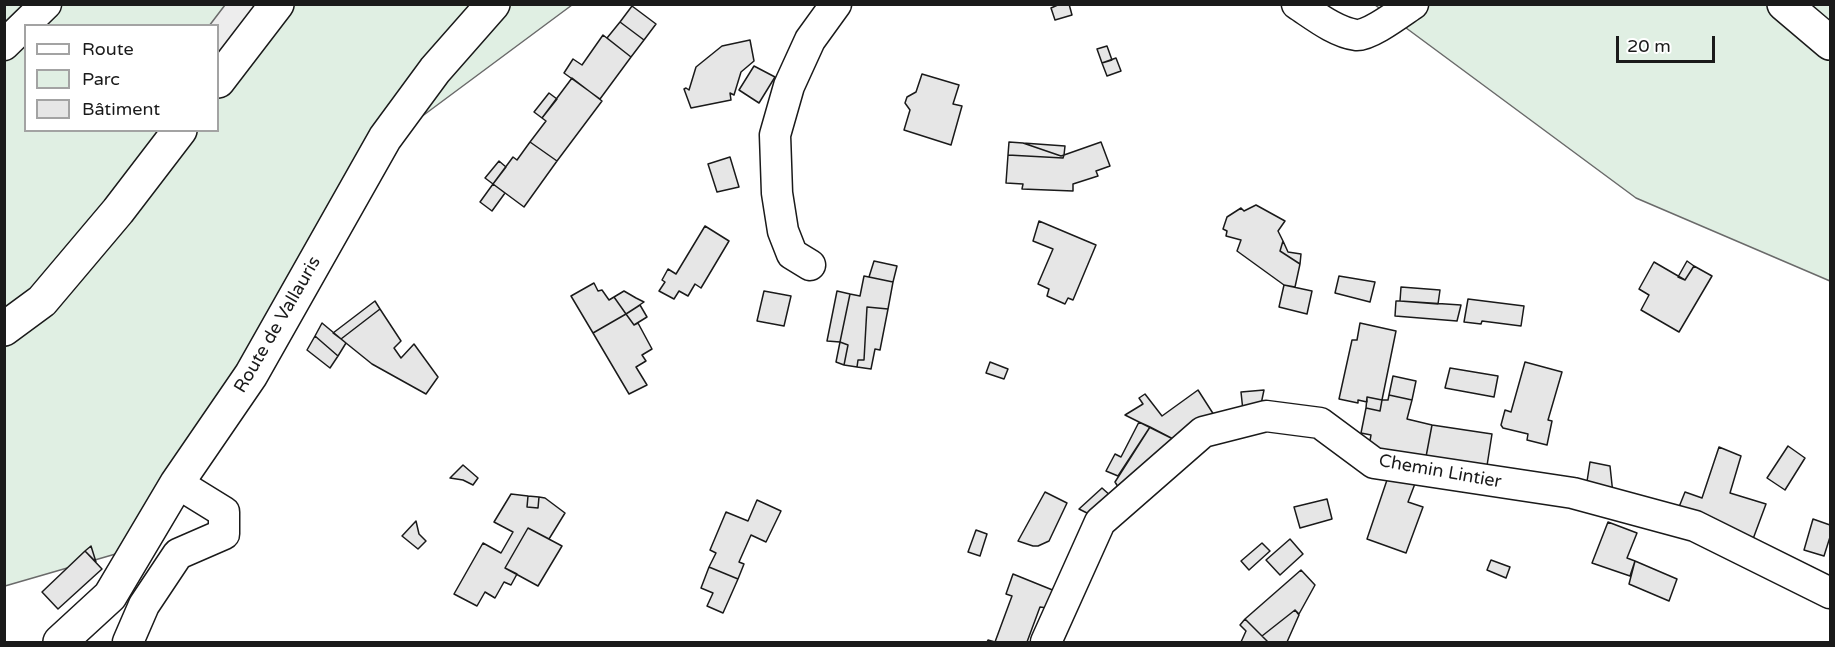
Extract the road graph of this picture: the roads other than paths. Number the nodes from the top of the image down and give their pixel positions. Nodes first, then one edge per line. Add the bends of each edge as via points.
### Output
1 (46, 4) edge
2 (277, 4) edge
3 (493, 4) edge
4 (836, 4) edge
5 (1297, 4) edge
6 (1413, 4) edge
7 (1784, 4) edge
8 (26, 24) edge
9 (24, 25) edge
10 (1830, 43) edge
11 (4, 45) edge
12 (219, 80) edge
13 (178, 132) edge
14 (810, 265) dead end
15 (4, 329) edge
16 (177, 483) junction
17 (1830, 593) edge
18 (60, 642) edge
19 (128, 642) edge
20 (1046, 642) edge

1 - 8 street
2 - 12 main road
3 - 16 main road, Route de Vallauris via 435,70 385,138 251,375
4 - 14 street via 810,40 789,86 775,135 783,231 792,254
5 - 6 street via 1357,35
7 - 10 main road
9 - 11 street
13 - 15 main road via 42,301
16 - 18 main road, Route de Vallauris via 110,596
16 - 19 street via 224,512 224,534 178,554 144,605
17 - 20 street, Chemin Lintier via 1695,526 1573,493 1374,463 1320,423 1266,416 1203,432 1100,522

